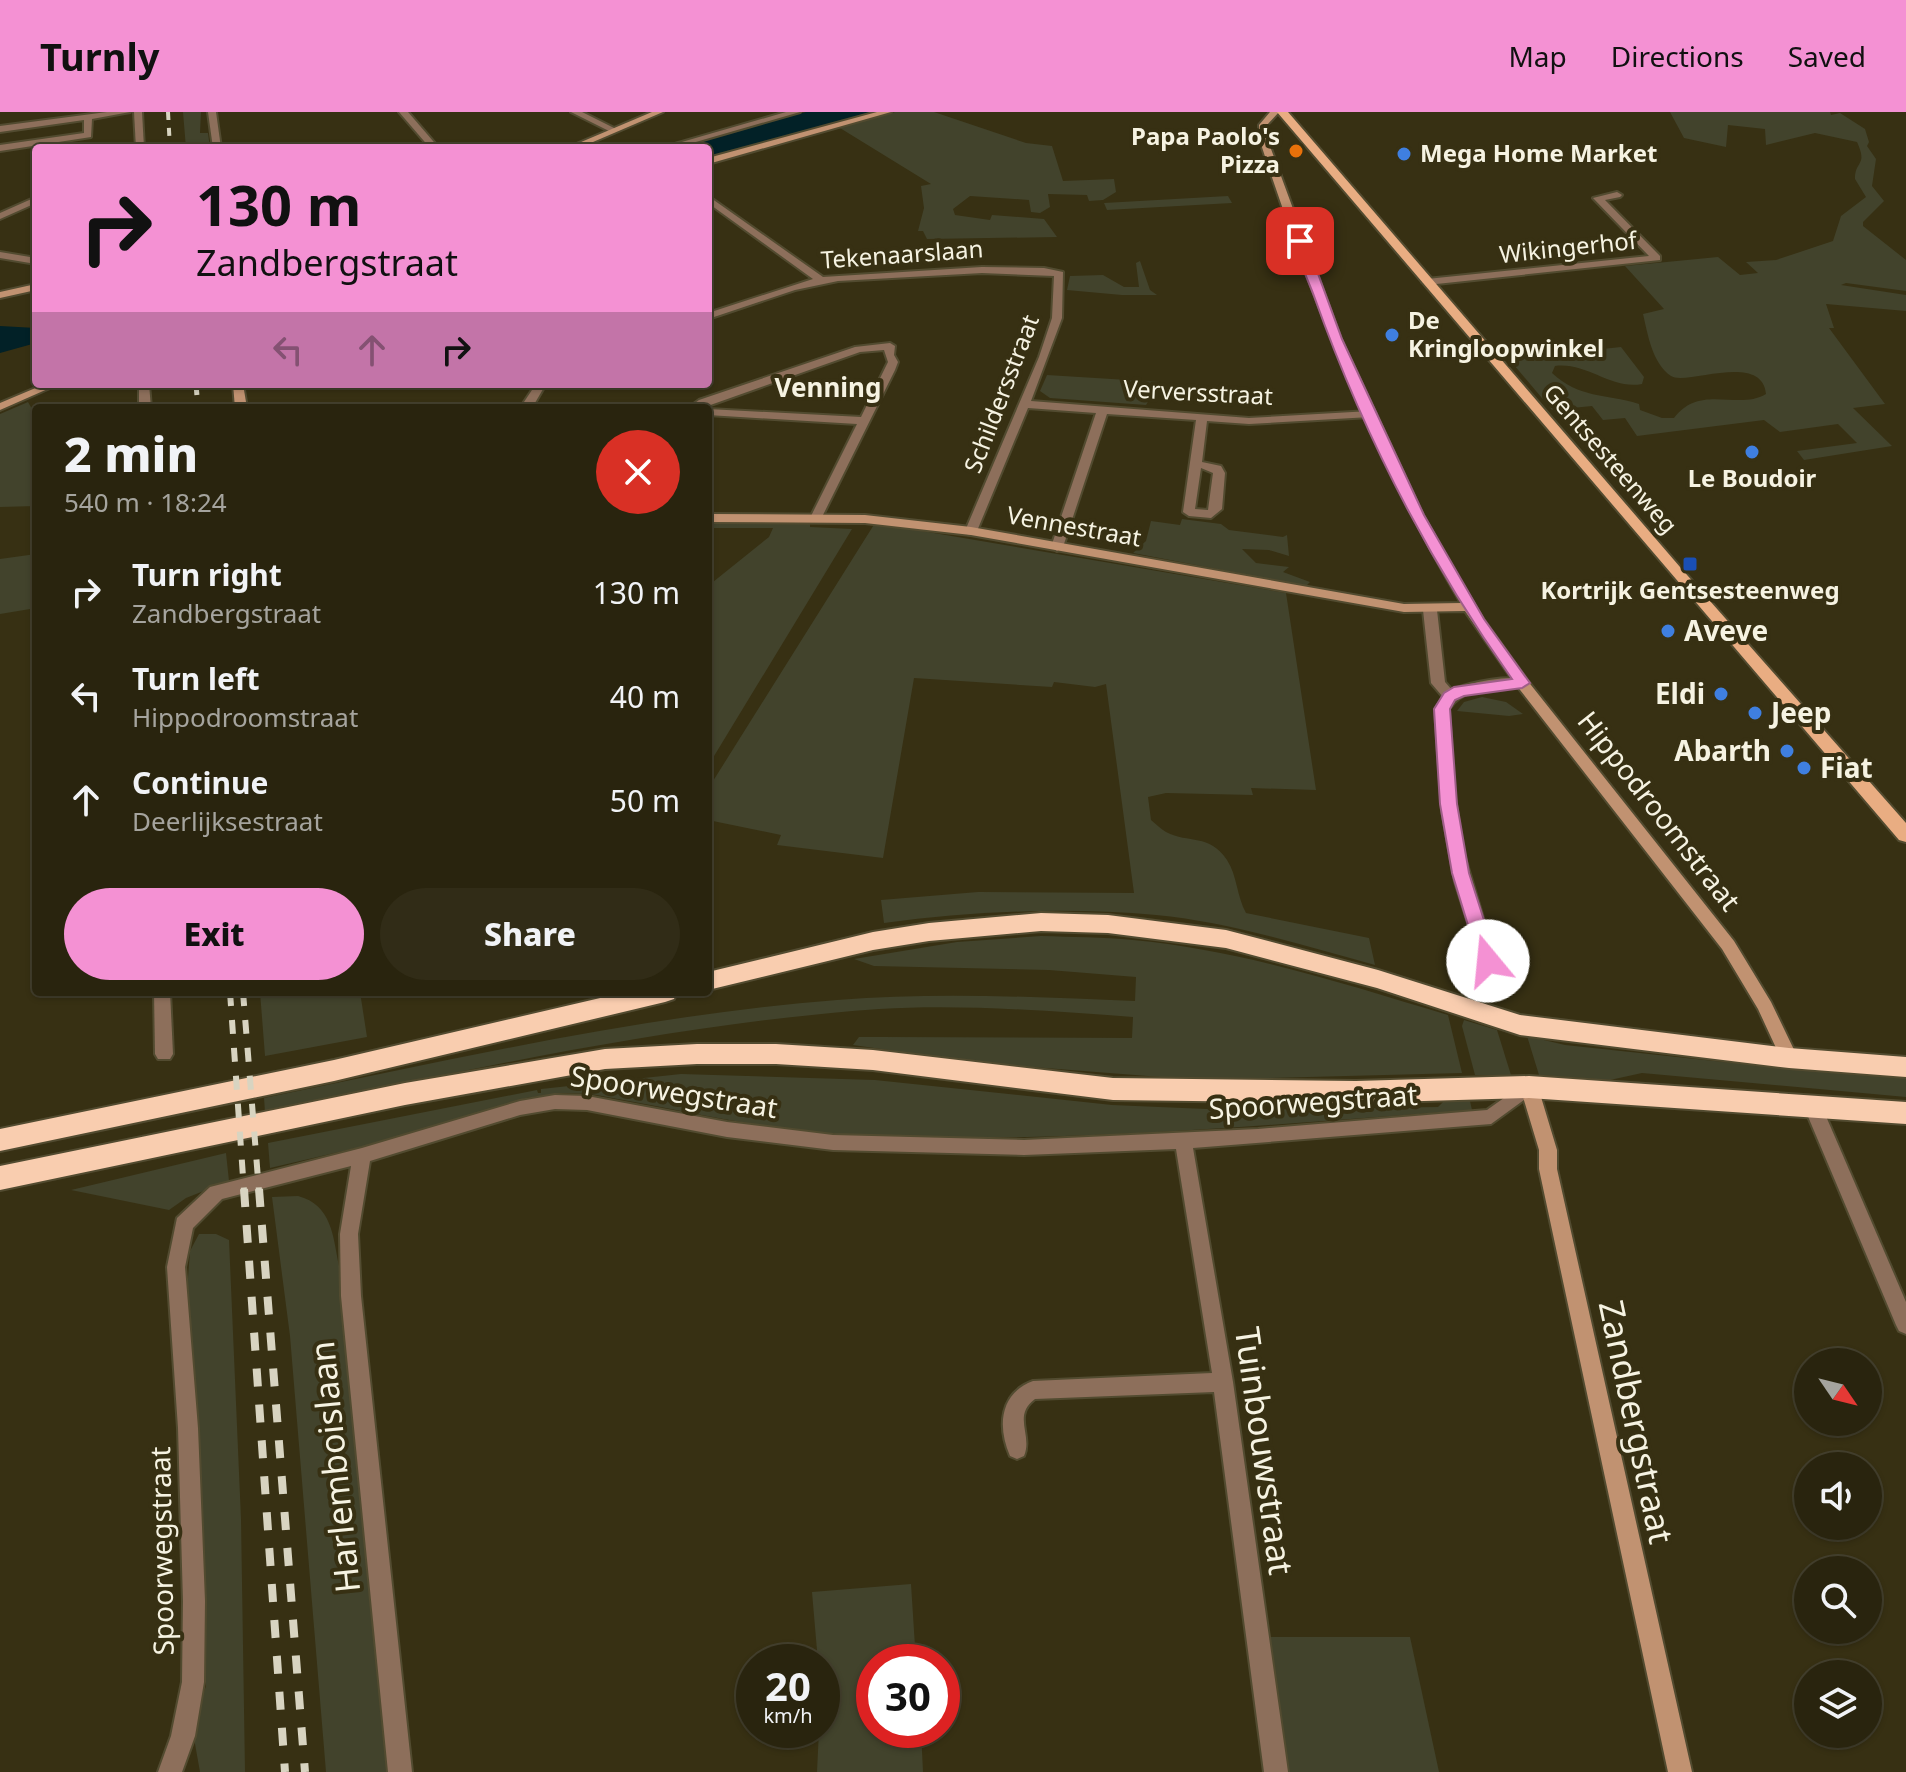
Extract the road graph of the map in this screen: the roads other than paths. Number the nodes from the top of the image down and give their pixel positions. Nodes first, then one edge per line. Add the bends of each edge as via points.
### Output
1 (126, 112) edge
2 (138, 112) edge
3 (212, 112) edge
4 (403, 112) edge
5 (575, 112) edge
6 (659, 112) edge
7 (796, 112) edge
8 (887, 112) edge
9 (1275, 112) edge
10 (1282, 112) edge
11 (88, 117) junction
12 (0, 129) edge
13 (614, 130) junction
14 (140, 144) edge
15 (216, 144) edge
16 (431, 144) edge
17 (581, 144) edge
18 (680, 144) edge
19 (0, 148) edge
20 (712, 160) edge
21 (1617, 195) dead end
22 (32, 202) edge
23 (712, 202) edge
24 (0, 216) edge
25 (0, 255) edge
26 (32, 260) edge
27 (1056, 272) joint
28 (821, 280) junction
29 (1427, 282) junction
30 (32, 288) edge
31 (0, 295) edge
32 (712, 315) edge
33 (45, 388) edge
34 (700, 404) edge
35 (1023, 404) junction
36 (0, 407) edge
37 (1103, 409) junction
38 (712, 412) edge
39 (1370, 414) junction
40 (1202, 418) junction
41 (864, 421) junction
42 (1196, 464) dead end
43 (712, 518) edge
44 (816, 518) junction
45 (971, 531) junction
46 (1057, 547) junction
47 (1470, 607) junction
48 (1430, 610) junction
49 (1522, 683) junction
50 (1450, 696) junction
51 (1906, 835) edge
52 (1488, 961) dead end
53 (712, 980) edge
54 (162, 996) edge
55 (650, 996) edge
56 (164, 1054) dead end
57 (1789, 1058) junction
58 (1906, 1067) edge
59 (1529, 1087) junction
60 (1813, 1107) junction
61 (1906, 1113) edge
62 (1183, 1139) junction
63 (0, 1140) edge
64 (362, 1156) junction
65 (0, 1178) edge
66 (1906, 1325) edge
67 (1223, 1382) junction
68 (1017, 1449) dead end
69 (170, 1772) edge
70 (400, 1772) edge
71 (1276, 1772) edge
72 (1680, 1772) edge

1 - 11 street
2 - 14 street
3 - 15 street
4 - 16 street
5 - 13 street
6 - 13 street
7 - 18 street
8 - 20 street
9 - 39 street, Hippodroomstraat via 1265,121 1263,138 1336,339
10 - 29 main road, Gentsesteenweg
11 - 12 street
11 - 19 street via 88,135
13 - 17 street
21 - 29 street, Wikingerhof via 1598,198 1657,258
22 - 24 street
23 - 28 street
25 - 26 street
27 - 28 street, Tekenaarslaan
27 - 35 street, Schildersstraat via 1061,279 1057,318
28 - 32 street, Tekenaarslaan
29 - 51 main road, Gentsesteenweg
30 - 31 street
33 - 36 street
34 - 41 street via 859,349 890,346 893,362
35 - 37 street, Verversstraat
35 - 45 street, Schildersstraat
37 - 40 street, Verversstraat
37 - 46 street
38 - 41 street
39 - 40 street, Verversstraat via 1249,421
39 - 47 street, Hippodroomstraat via 1417,515
40 - 42 street
41 - 44 street
43 - 44 street, Vennestraat
44 - 45 street, Vennestraat
45 - 46 street, Vennestraat
46 - 48 street, Vennestraat
47 - 48 street
47 - 49 street, Hippodroomstraat
48 - 50 street via 1438,683
49 - 50 street
49 - 57 street, Hippodroomstraat via 1728,945
50 - 52 street via 1442,709 1448,804 1461,873
53 - 57 highway via 929,932 1041,922 1108,924 1226,939 1378,979 1498,1020 1566,1033
54 - 56 street
55 - 63 highway via 310,1076
57 - 58 highway
59 - 60 highway
59 - 62 street, Spoorwegstraat via 1491,1117
59 - 65 highway via 1356,1092 1113,1089 873,1060 697,1054 620,1058 405,1094
59 - 72 street, Zandbergstraat via 1548,1150
60 - 61 highway
60 - 66 street
62 - 64 street, Spoorwegstraat via 1104,1146 868,1145 777,1137 555,1102
62 - 67 street, Tuinbouwstraat
64 - 69 street, Spoorwegstraat via 216,1193 184,1224 176,1267 188,1428 193,1682
64 - 70 street, Harlemboislaan via 349,1234 351,1296
67 - 68 street via 1033,1390 1014,1408
67 - 71 street, Tuinbouwstraat

